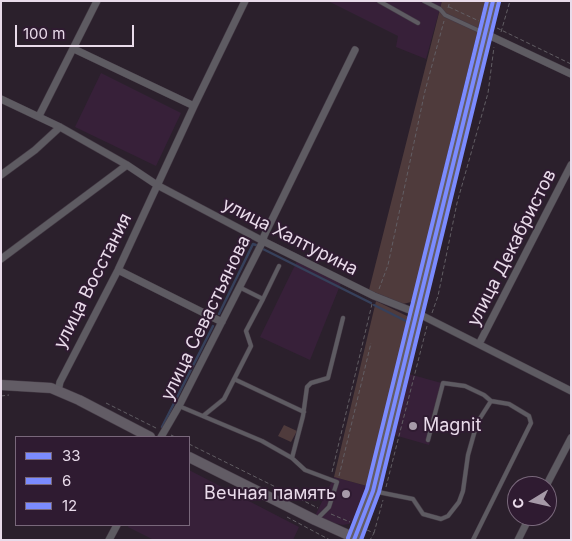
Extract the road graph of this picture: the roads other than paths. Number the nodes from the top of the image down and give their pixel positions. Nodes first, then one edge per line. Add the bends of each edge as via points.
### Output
1 (97, 1) edge
2 (245, 1) edge
3 (379, 1) edge
4 (424, 1) edge
5 (493, 1) edge
6 (418, 23) dead end
7 (486, 29) junction
8 (74, 49) junction
9 (355, 50) dead end
10 (571, 74) edge
11 (1, 99) edge
12 (194, 106) junction
13 (39, 116) junction
14 (60, 127) junction
15 (127, 165) junction
16 (571, 165) edge
17 (1, 175) edge
18 (157, 185) junction
19 (263, 241) junction
20 (1, 260) edge
21 (279, 266) dead end
22 (118, 270) junction
23 (240, 287) junction
24 (263, 299) junction
25 (417, 313) junction
26 (343, 318) dead end
27 (222, 322) junction
28 (480, 344) junction
29 (234, 378) junction
30 (3, 388) edge
31 (58, 391) junction
32 (571, 391) edge
33 (491, 401) junction
34 (179, 406) junction
35 (304, 412) junction
36 (204, 416) junction
37 (163, 435) edge
38 (148, 436) edge
39 (571, 438) edge
40 (428, 440) dead end
41 (190, 458) edge
42 (292, 458) junction
43 (551, 476) edge
44 (373, 491) junction
45 (315, 520) junction
46 (116, 526) edge
47 (525, 526) edge
48 (356, 539) edge
49 (109, 540) edge
50 (473, 540) edge
51 (518, 540) edge

1 - 8 street
2 - 12 street, улица Восстания
3 - 6 lane
4 - 7 lane via 446,14
5 - 7 main road
7 - 10 street via 497,40
7 - 25 main road
8 - 12 street
8 - 13 street
9 - 19 street, улица Севастьянова
11 - 13 street, улица Халтурина
12 - 18 street, улица Восстания
13 - 14 street, улица Халтурина
14 - 15 street, улица Халтурина
14 - 17 street
15 - 18 street, улица Халтурина
15 - 20 street
16 - 28 street, улица Декабристов
18 - 19 street, улица Халтурина
18 - 22 street, улица Восстания
19 - 23 street, улица Севастьянова
19 - 25 street, улица Халтурина via 374,296
21 - 24 lane
22 - 27 street
22 - 31 street, улица Восстания
23 - 24 lane
23 - 27 street, улица Севастьянова
24 - 29 lane via 246,331 251,346
25 - 28 street, улица Халтурина
25 - 44 main road
26 - 35 lane via 328,378 307,387
27 - 34 street, улица Севастьянова
28 - 32 street, улица Халтурина
29 - 35 lane
29 - 36 lane via 224,398
30 - 31 main road via 41,387
31 - 38 main road
33 - 40 lane via 465,386 443,383
33 - 44 lane via 476,424 463,491 448,516 441,519 423,514 413,499
33 - 50 lane via 509,404 522,411 529,416 531,423
34 - 36 lane
34 - 37 street, улица Севастьянова
35 - 42 lane
36 - 42 lane
39 - 43 street
41 - 45 main road
42 - 45 lane via 305,470 338,482 329,508
44 - 48 main road
45 - 48 main road
46 - 49 street
47 - 51 street

